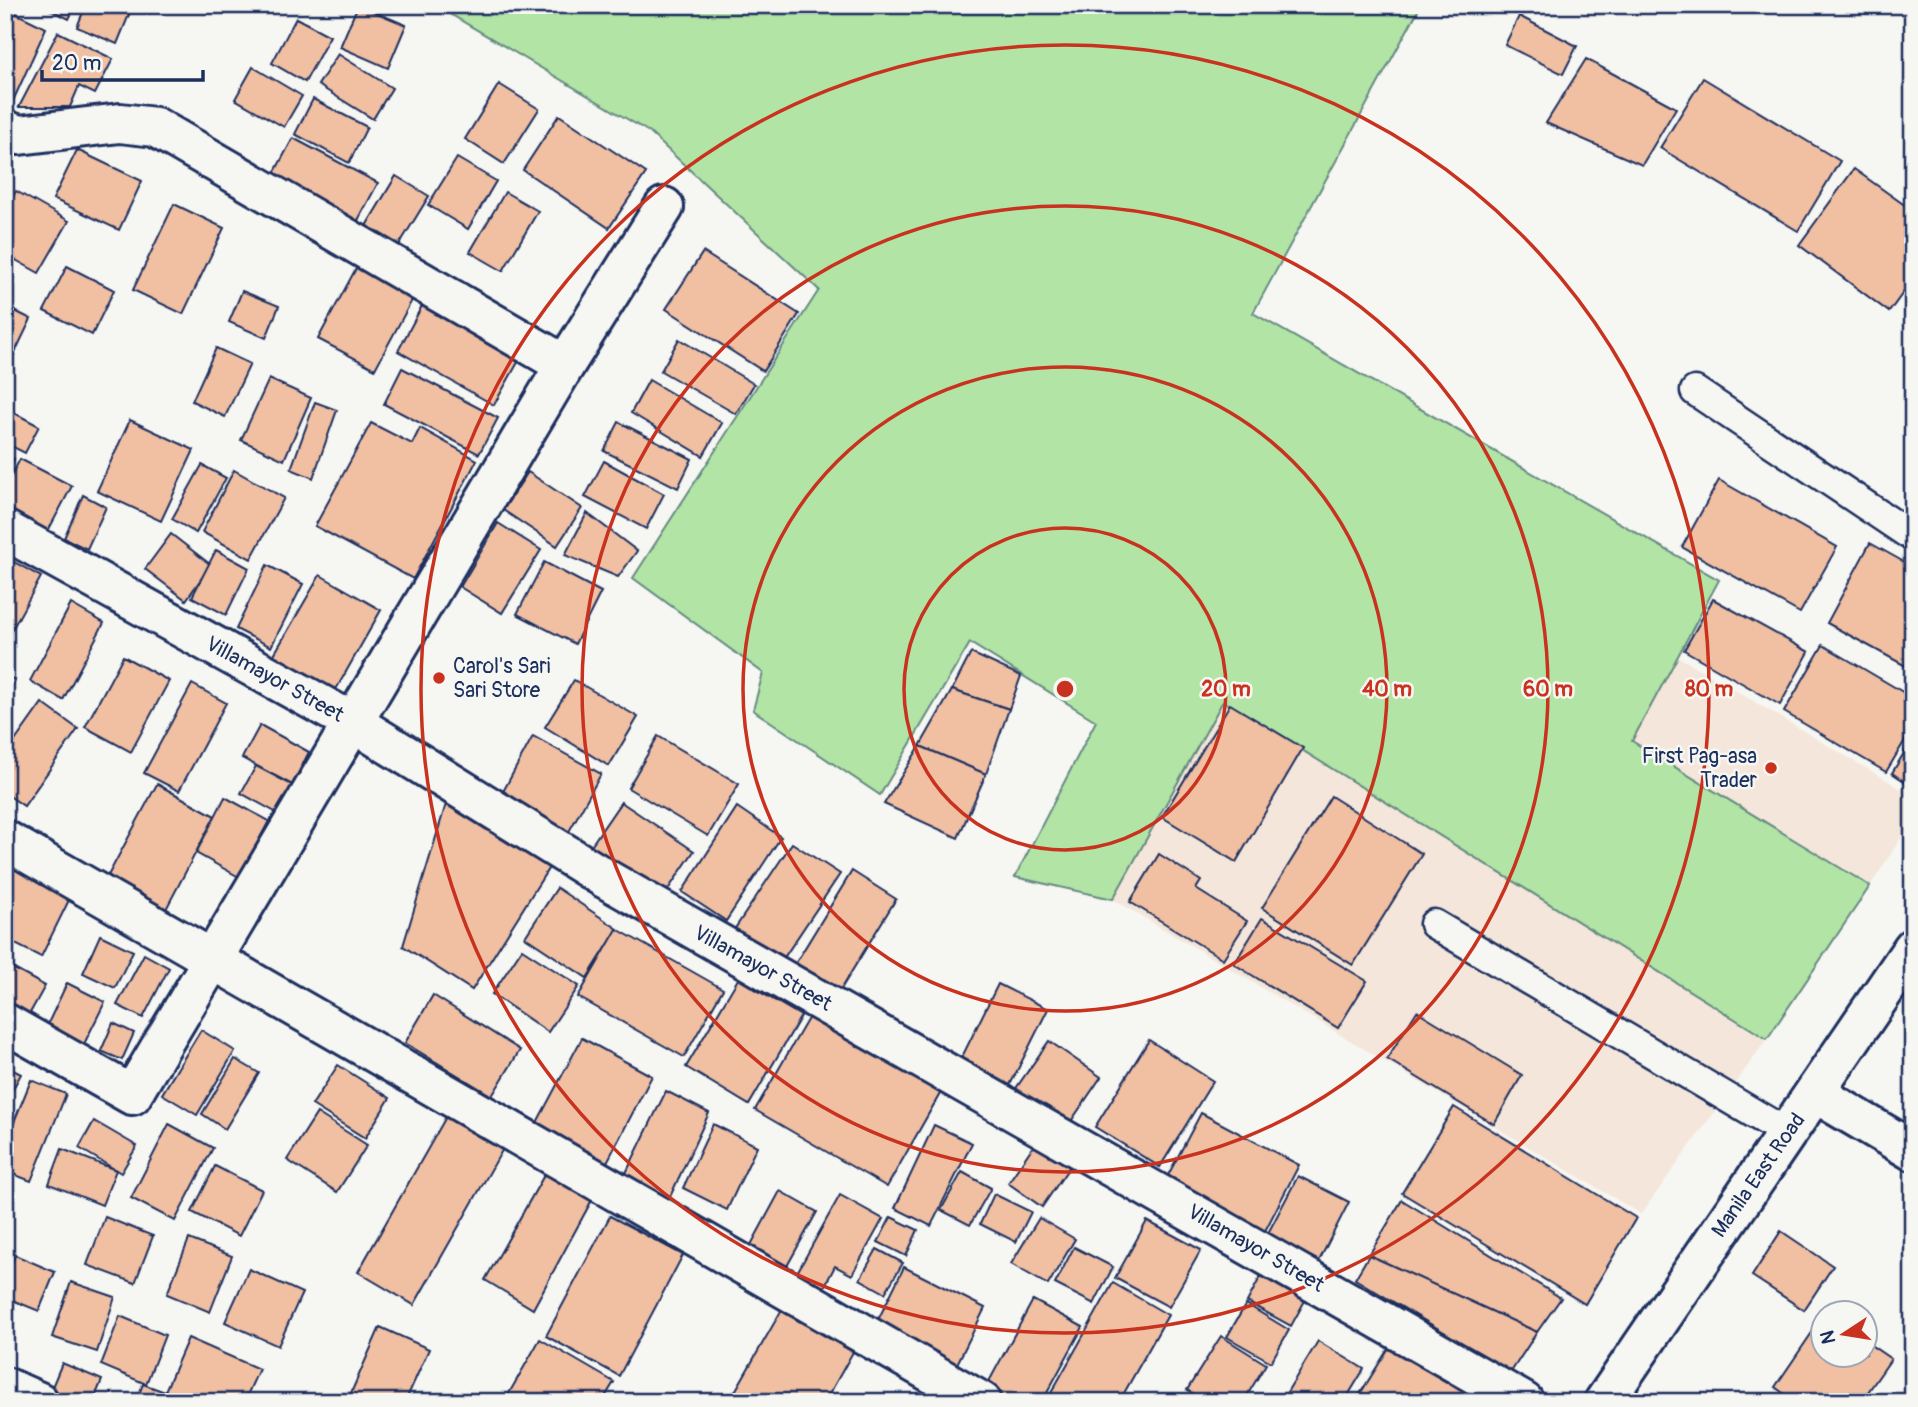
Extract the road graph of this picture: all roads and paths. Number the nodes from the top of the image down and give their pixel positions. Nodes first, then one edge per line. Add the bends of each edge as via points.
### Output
1 (5, 130) edge
2 (664, 207) dead end
3 (565, 365) junction
4 (1695, 391) dead end
5 (5, 530) edge
6 (1913, 537) edge
7 (354, 723) junction
8 (5, 839) edge
9 (1434, 924) dead end
10 (1913, 948) edge
11 (212, 958) junction
12 (5, 1023) edge
13 (1815, 1093) junction
14 (1787, 1133) junction
15 (1913, 1151) edge
16 (5, 1387) edge
17 (39, 1402) edge
18 (982, 1402) edge
19 (1524, 1402) edge
20 (1604, 1402) edge

1 - 3 street via 19,135 120,123 155,127
2 - 3 street
3 - 7 street
4 - 6 lane
5 - 7 street, Villamayor Street
7 - 11 street
7 - 19 street, Villamayor Street via 606,879
8 - 11 street
9 - 14 lane
10 - 13 street, Manila East Road
11 - 12 street via 132,1095
11 - 18 street
13 - 14 street, Manila East Road
13 - 15 street
14 - 20 street, Manila East Road
16 - 17 street

